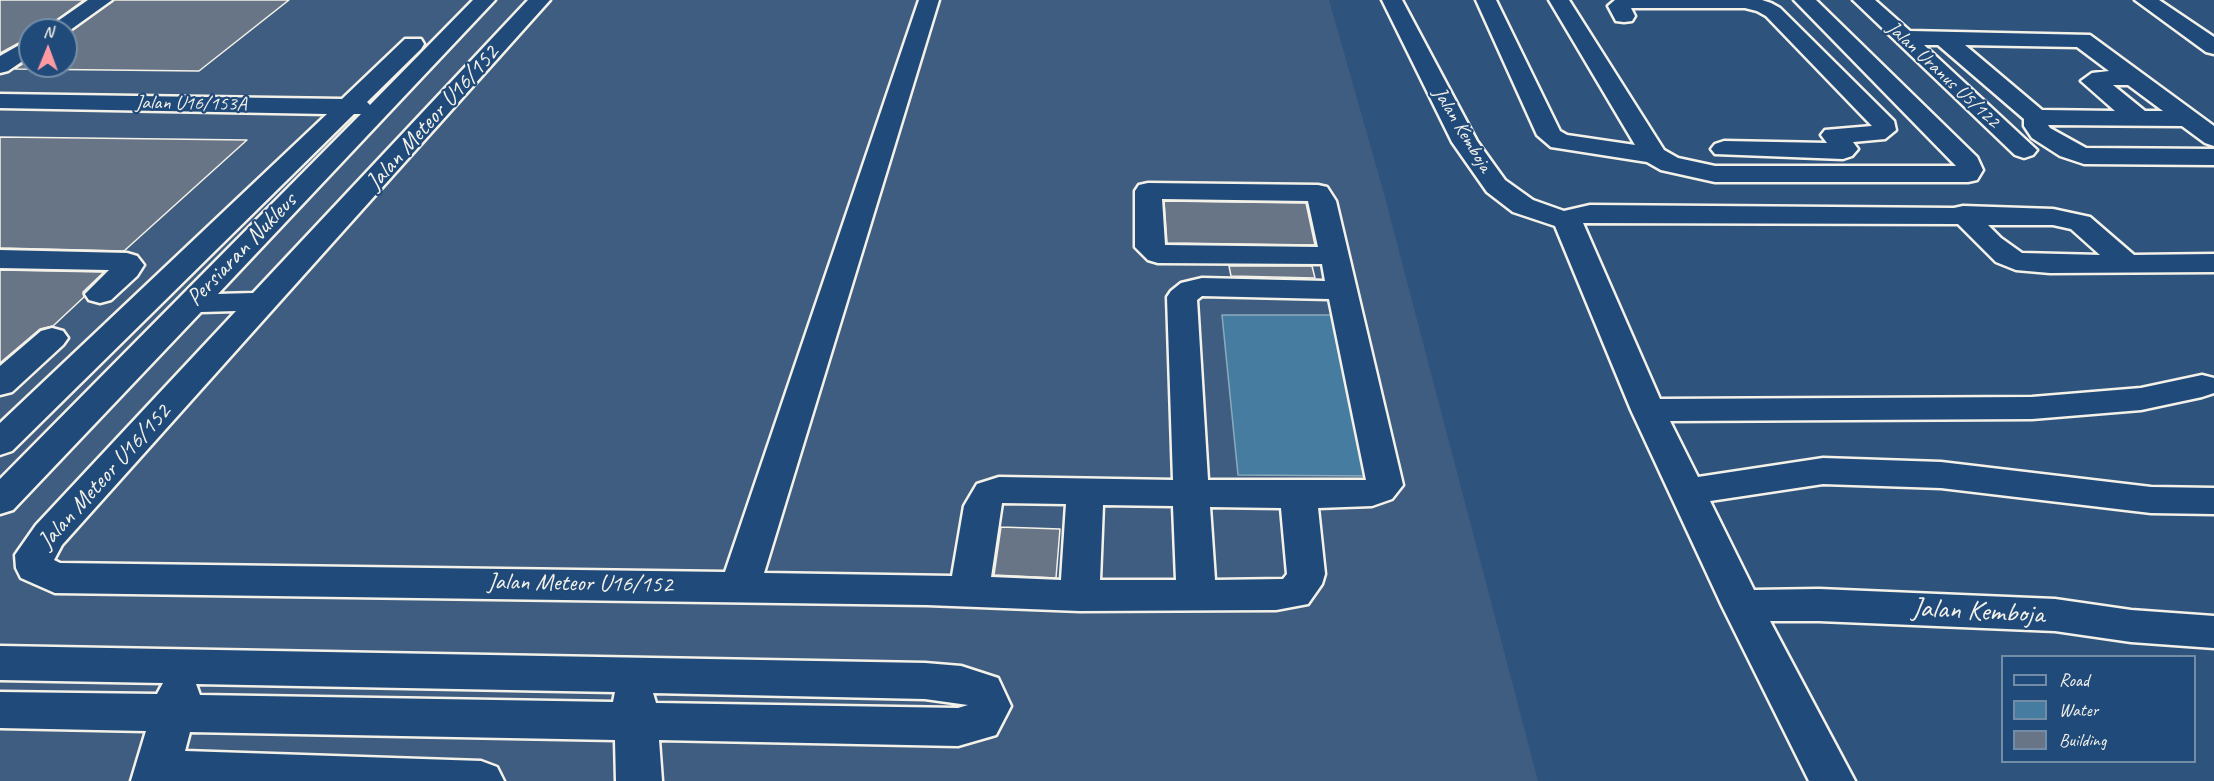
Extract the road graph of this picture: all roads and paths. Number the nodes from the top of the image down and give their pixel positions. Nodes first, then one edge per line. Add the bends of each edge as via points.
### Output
1 (102, 0) edge
2 (458, 0) edge
3 (485, 0) edge
4 (540, 0) edge
5 (929, 0) edge
6 (1392, 0) edge
7 (1486, 0) edge
8 (1559, 0) edge
9 (1804, 0) edge
10 (1863, 0) edge
11 (2145, 0) edge
12 (1624, 16) dead end
13 (74, 18) edge
14 (1788, 27) junction
15 (1832, 27) junction
16 (2186, 28) junction
17 (2214, 28) edge
18 (1904, 38) junction
19 (1943, 38) junction
20 (2214, 47) edge
21 (18, 54) edge
22 (0, 66) edge
23 (2135, 78) junction
24 (0, 101) edge
25 (348, 106) junction
26 (382, 107) junction
27 (2036, 117) junction
28 (2139, 118) junction
29 (2189, 119) junction
30 (2214, 138) edge
31 (1724, 149) dead end
32 (2024, 150) dead end
33 (1654, 155) junction
34 (2214, 157) edge
35 (1963, 214) junction
36 (1569, 222) junction
37 (1334, 256) junction
38 (0, 259) edge
39 (2126, 263) junction
40 (2214, 263) edge
41 (1340, 290) junction
42 (100, 294) dead end
43 (265, 302) junction
44 (190, 303) junction
45 (52, 338) dead end
46 (0, 384) edge
47 (2202, 386) dead end
48 (1648, 410) junction
49 (0, 443) edge
50 (1085, 491) junction
51 (1192, 492) junction
52 (1688, 492) junction
53 (1298, 495) junction
54 (0, 501) edge
55 (2214, 501) edge
56 (740, 586) junction
57 (969, 591) junction
58 (1080, 596) junction
59 (1196, 596) junction
60 (1742, 606) junction
61 (2214, 632) edge
62 (0, 663) edge
63 (187, 667) junction
64 (633, 675) junction
65 (0, 710) edge
66 (174, 712) junction
67 (635, 721) junction
68 (156, 776) edge
69 (392, 780) edge
70 (481, 781) edge
71 (639, 781) edge
72 (1832, 781) edge

1 - 13 street
2 - 25 street, Persiaran Nukleus
3 - 26 street, Persiaran Nukleus
4 - 43 street, Jalan Meteor U16/152
5 - 56 street
6 - 36 street, Jalan Kemboja via 1465,142 1496,186 1523,206
7 - 33 street via 1550,135 1560,142
8 - 33 street
9 - 15 street
10 - 18 street, Jalan Uranus U5/122
11 - 16 street
12 - 14 street via 1619,6 1628,2 1746,2 1773,12
14 - 15 street
14 - 31 street via 1884,130 1876,134 1834,135 1843,151
15 - 33 street via 1968,162 1968,174 1715,174 1681,167
16 - 17 street
16 - 20 street
18 - 19 street
18 - 32 street, Jalan Uranus U5/122
19 - 23 street via 2082,40
19 - 27 street
21 - 22 street
23 - 28 street via 2093,81
23 - 29 street
24 - 25 street, Jalan U16/153A
25 - 26 street, Jalan U16/153A
25 - 49 street, Persiaran Nukleus
26 - 44 street, Persiaran Nukleus
27 - 28 street
27 - 34 street via 2041,133 2069,152 2084,156
28 - 29 street
29 - 30 street
35 - 36 street via 1590,213 1576,215
35 - 39 street via 2066,218 2080,223
35 - 39 street via 1991,244 2016,261
36 - 48 street
37 - 37 street via 1158,254 1149,247 1148,191 1318,193
37 - 41 street
38 - 42 street via 127,262 127,270
39 - 40 street
41 - 51 street via 1202,287 1184,293
41 - 53 street via 1385,485 1372,493
43 - 44 street
43 - 56 street, Jalan Meteor U16/152 via 49,535 34,555 35,568 55,578
44 - 54 street, Persiaran Nukleus
45 - 46 street
47 - 48 street via 2141,399 2032,408
48 - 52 street
50 - 51 street
50 - 57 street via 990,493 982,506
50 - 58 street
51 - 53 street
51 - 59 street
52 - 55 street via 1823,471 1941,475 2151,500
52 - 60 street
53 - 59 street via 1306,574 1294,593
56 - 57 street
57 - 58 street
58 - 59 street
60 - 61 street, Jalan Kemboja via 1819,605 2055,615
60 - 72 street
62 - 63 street
63 - 64 street
63 - 66 street
64 - 67 street
64 - 67 street via 961,684 983,691 990,706 981,722 958,727
65 - 66 street
66 - 67 street
66 - 68 street
67 - 71 street
68 - 69 street
69 - 70 street

